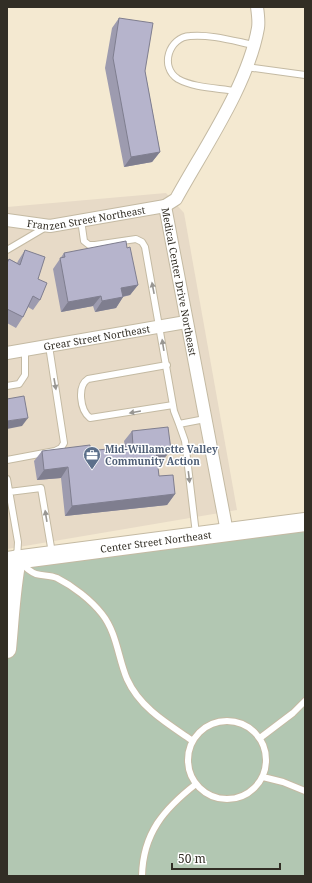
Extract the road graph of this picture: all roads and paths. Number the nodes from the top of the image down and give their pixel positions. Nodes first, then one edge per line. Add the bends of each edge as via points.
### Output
1 (257, 7) edge
2 (254, 45) junction
3 (246, 67) junction
4 (305, 76) edge
5 (235, 91) junction
6 (165, 206) junction
7 (7, 220) edge
8 (81, 220) junction
9 (50, 226) junction
10 (7, 250) edge
11 (186, 322) junction
12 (160, 326) junction
13 (49, 346) junction
14 (25, 350) junction
15 (7, 353) edge
16 (167, 365) junction
17 (7, 386) edge
18 (173, 405) junction
19 (205, 420) junction
20 (179, 424) junction
21 (7, 460) edge
22 (7, 479) edge
23 (9, 492) junction
24 (305, 522) edge
25 (227, 532) junction
26 (196, 535) junction
27 (52, 554) junction
28 (12, 560) edge
29 (7, 649) edge
30 (305, 701) edge
31 (260, 738) junction
32 (193, 741) junction
33 (263, 777) junction
34 (196, 784) junction
35 (305, 791) edge
36 (142, 876) edge

1 - 2 street, Medical Center Drive Northeast via 258,26
2 - 3 street, Medical Center Drive Northeast
2 - 5 lane via 190,36 175,41 170,48 169,63 177,78 185,82
3 - 4 lane
3 - 5 street, Medical Center Drive Northeast
5 - 6 street, Medical Center Drive Northeast via 176,199
6 - 8 street, Franzen Street Northeast
6 - 11 street, Medical Center Drive Northeast
7 - 9 street, Franzen Street Northeast
8 - 9 street, Franzen Street Northeast
12 -> 8 lane via 145,246 136,239 89,244 84,241
9 - 10 lane
11 - 12 street, Grear Street Northeast
11 - 19 street, Medical Center Drive Northeast
12 - 13 street, Grear Street Northeast
16 -> 12 lane
13 - 14 street, Grear Street Northeast
13 -> 21 lane via 64,443 55,451
14 - 15 street, Grear Street Northeast
14 - 17 lane via 25,375 18,384
16 - 18 lane
18 -> 16 lane via 90,418 84,410 81,390 88,379
18 - 20 lane
19 - 20 lane
19 - 25 street, Medical Center Drive Northeast
20 -> 26 lane via 185,441
22 - 23 lane
27 -> 23 lane via 41,488
23 - 28 lane via 18,542
24 - 25 main road, Center Street Northeast
25 - 26 main road, Center Street Northeast
26 - 27 main road, Center Street Northeast
27 - 28 main road, Center Street Northeast
28 - 29 main road via 14,590
28 - 32 lane via 34,574 56,578 90,602 102,614 114,637 132,689 154,713
30 - 31 lane
31 - 32 lane via 252,729 228,721 216,722 200,731
31 - 33 lane via 266,758
32 - 34 lane via 189,752
33 - 34 lane via 248,793 237,798 223,799 207,793
33 - 35 lane
34 - 36 lane via 177,799 153,828 143,857

